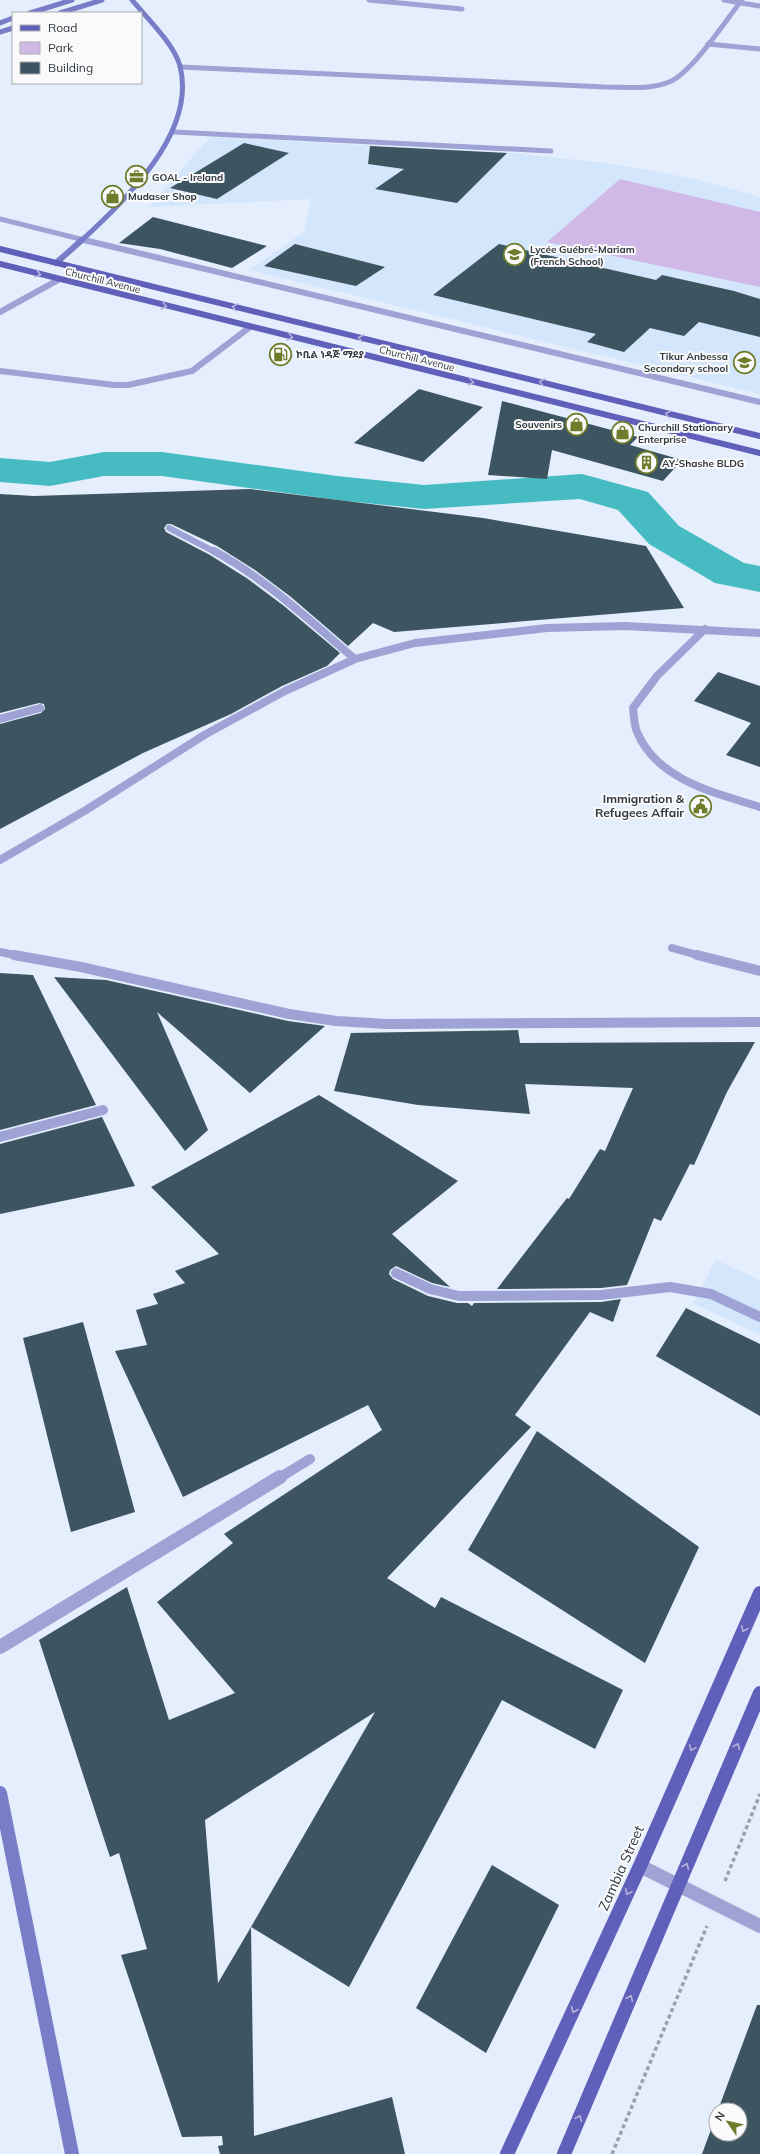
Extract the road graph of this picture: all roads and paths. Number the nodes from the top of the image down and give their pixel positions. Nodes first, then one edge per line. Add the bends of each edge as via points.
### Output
1 (72, 0) edge
2 (102, 0) edge
3 (132, 0) edge
4 (369, 0) edge
5 (724, 0) edge
6 (741, 1) edge
7 (760, 6) edge
8 (462, 9) dead end
9 (33, 12) edge
10 (63, 12) edge
11 (141, 12) edge
12 (142, 13) edge
13 (12, 18) edge
14 (0, 22) edge
15 (12, 28) edge
16 (0, 32) edge
17 (708, 44) junction
18 (760, 49) edge
19 (180, 67) junction
20 (174, 132) junction
21 (551, 151) dead end
22 (0, 220) edge
23 (82, 240) junction
24 (0, 249) edge
25 (56, 263) junction
26 (0, 264) edge
27 (58, 280) junction
28 (15, 303) junction
29 (0, 305) edge
30 (0, 312) edge
31 (250, 327) junction
32 (0, 371) edge
33 (760, 402) edge
34 (760, 436) edge
35 (760, 454) edge
36 (169, 528) dead end
37 (705, 629) junction
38 (760, 633) edge
39 (355, 659) junction
40 (40, 708) dead end
41 (0, 719) edge
42 (760, 807) edge
43 (0, 860) edge
44 (672, 948) dead end
45 (0, 952) edge
46 (760, 971) edge
47 (760, 1022) edge
48 (103, 1110) dead end
49 (0, 1137) edge
50 (396, 1273) dead end
51 (760, 1317) edge
52 (310, 1459) dead end
53 (760, 1593) edge
54 (0, 1647) edge
55 (760, 1693) edge
56 (0, 1793) edge
57 (760, 1794) edge
58 (640, 1866) junction
59 (678, 1885) junction
60 (716, 1904) junction
61 (760, 1926) edge
62 (72, 2154) edge
63 (508, 2154) edge
64 (564, 2154) edge
65 (612, 2154) edge

1 - 9 main road
2 - 10 main road
3 - 11 main road
4 - 8 street
5 - 6 street
6 - 7 street
6 - 17 street
12 - 19 main road via 174,54
13 - 14 main road
15 - 16 main road
17 - 18 street
17 - 19 street via 678,78 650,86 546,84
19 - 20 main road via 183,96
20 - 21 street
20 - 23 main road via 150,168
22 - 23 street
23 - 25 main road
23 - 33 street
24 - 25 main road, Churchill Avenue
34 -> 25 main road, Churchill Avenue
26 -> 27 main road, Churchill Avenue
27 - 28 street
27 -> 31 main road, Churchill Avenue
28 - 29 street
28 - 30 street
31 - 32 street via 192,371 128,384 114,385
31 -> 35 main road, Churchill Avenue
36 - 39 street via 238,564
37 - 38 street
37 - 39 street via 625,626 547,628 415,643
37 - 42 street via 657,676 633,708 636,732 655,760 689,784
39 - 43 street via 285,691 206,734 86,810
40 - 41 street
44 - 46 street
45 - 47 street via 81,967 289,1014 336,1021 387,1024
48 - 49 street
50 - 51 street via 430,1289 458,1296 601,1295 670,1287 711,1294
52 - 54 street
53 -> 58 main road, Zambia Street
59 -> 55 main road
56 - 62 main road
57 - 60 path
58 - 59 street
58 -> 63 main road, Zambia Street
59 - 60 street
64 -> 59 main road
60 - 61 street
60 - 65 path

